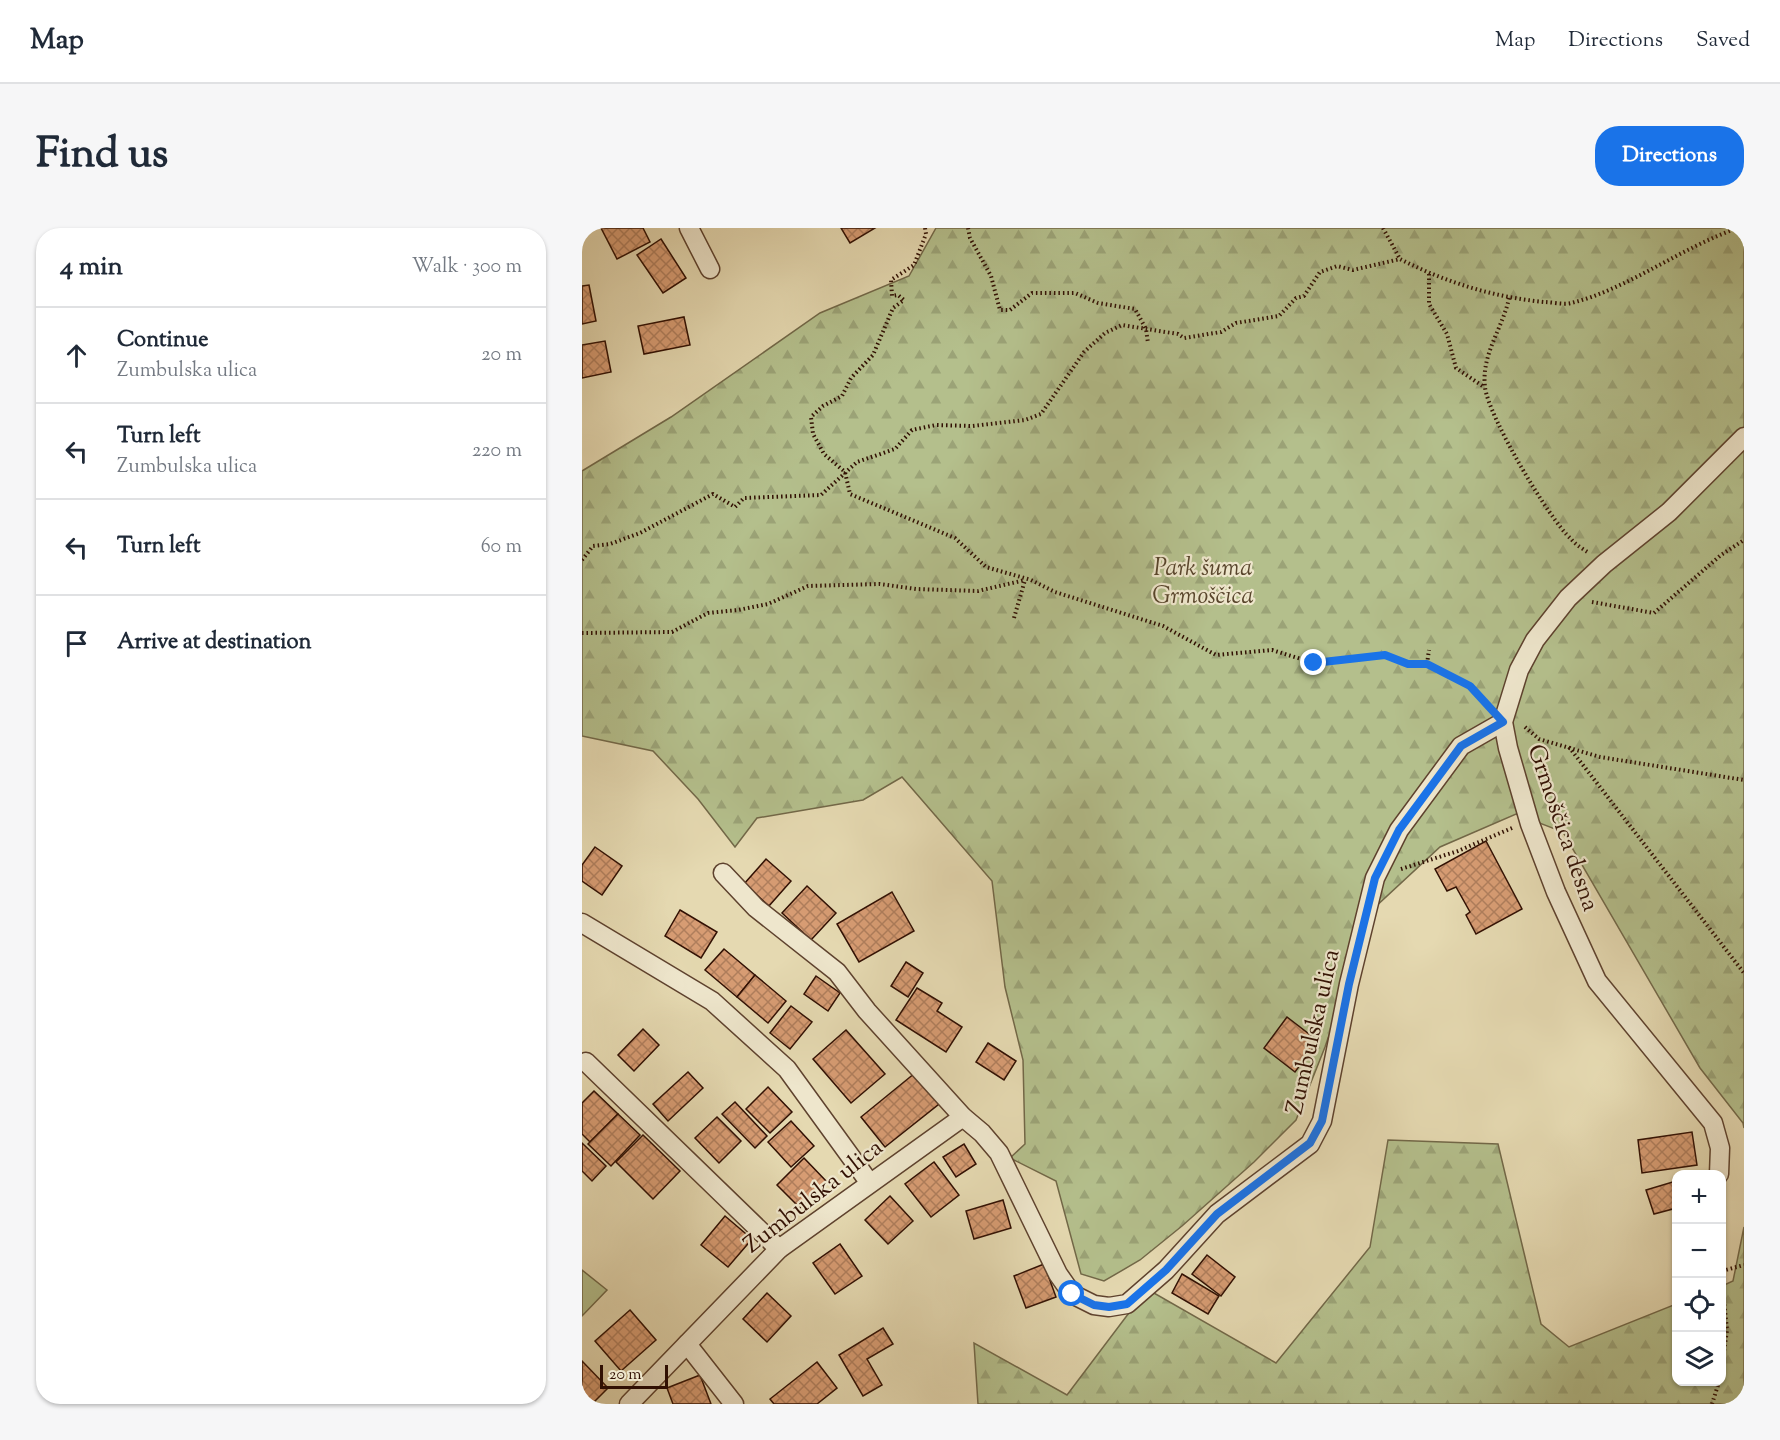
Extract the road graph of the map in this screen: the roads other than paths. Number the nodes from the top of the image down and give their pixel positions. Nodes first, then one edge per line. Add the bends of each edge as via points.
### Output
1 (689, 228) edge
2 (710, 269) dead end
3 (1744, 437) edge
4 (1503, 722) junction
5 (723, 873) dead end
6 (582, 923) edge
7 (586, 1062) dead end
8 (963, 1117) junction
9 (1719, 1170) edge
10 (869, 1182) junction
11 (779, 1249) junction
12 (687, 1344) junction
13 (628, 1404) edge
14 (734, 1404) edge

1 - 2 street
3 - 4 street, Grmoščica desna via 1669,512 1568,598 1535,640 1519,670
4 - 8 street, Zumbulska ulica via 1461,746 1399,830 1375,878 1322,1121 1310,1143 1217,1214 1166,1270 1127,1304 1094,1305 1072,1294 1058,1274 999,1153
4 - 9 street, Grmoščica desna via 1530,824 1597,981 1713,1123 1720,1148
5 - 8 street, Zumbulska ulica via 756,908 837,972
6 - 10 street via 712,1001 787,1070
7 - 11 street
8 - 10 street, Zumbulska ulica
10 - 11 street, Zumbulska ulica
11 - 12 street, Zumbulska ulica
12 - 13 street, Zumbulska ulica
12 - 14 street

